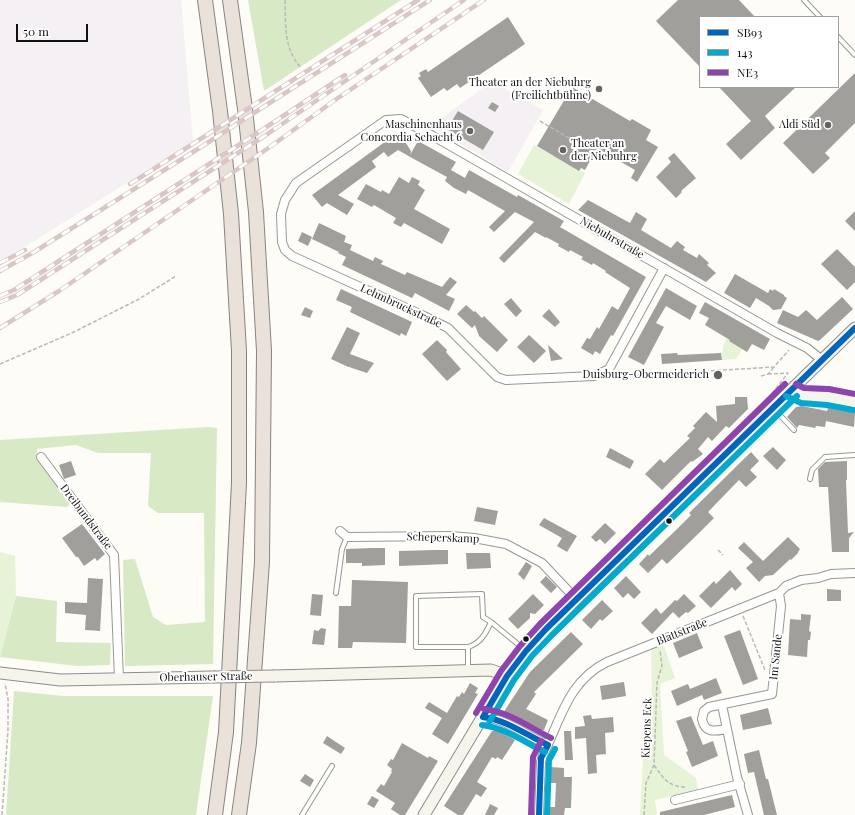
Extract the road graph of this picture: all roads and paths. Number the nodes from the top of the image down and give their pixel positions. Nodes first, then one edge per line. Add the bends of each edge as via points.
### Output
1 (205, 0) edge
2 (230, 0) edge
3 (285, 0) edge
4 (804, 0) edge
5 (819, 16) edge
6 (839, 38) edge
7 (855, 56) edge
8 (301, 68) dead end
9 (401, 119) joint
10 (540, 122) dead end
11 (600, 156) dead end
12 (664, 268) junction
13 (176, 276) dead end
14 (853, 334) edge
15 (796, 342) junction
16 (822, 360) junction
17 (0, 364) edge
18 (774, 367) junction
19 (609, 369) junction
20 (768, 374) junction
21 (761, 376) dead end
22 (791, 390) junction
23 (855, 402) edge
24 (770, 403) junction
25 (794, 430) dead end
26 (855, 455) edge
27 (41, 457) dead end
28 (810, 479) dead end
29 (340, 531) dead end
30 (347, 537) junction
31 (718, 550) dead end
32 (723, 555) dead end
33 (855, 573) edge
34 (778, 592) junction
35 (336, 594) dead end
36 (576, 599) junction
37 (740, 608) junction
38 (491, 622) junction
39 (655, 642) junction
40 (468, 647) junction
41 (526, 651) junction
42 (468, 671) junction
43 (3, 674) edge
44 (507, 676) junction
45 (119, 679) junction
46 (773, 680) junction
47 (722, 705) junction
48 (483, 717) junction
49 (727, 729) junction
50 (548, 744) junction
51 (332, 766) dead end
52 (654, 766) junction
53 (740, 784) junction
54 (690, 787) dead end
55 (675, 800) dead end
56 (2, 815) edge
57 (215, 815) edge
58 (239, 815) edge
59 (302, 815) edge
60 (424, 815) edge
61 (539, 815) edge
62 (644, 815) edge
63 (748, 815) edge

1 - 57 highway via 231,214 239,359 238,507 226,732
2 - 58 highway via 256,212 264,351 262,562 249,743
3 - 8 path via 287,42
4 - 5 lane
6 - 7 lane
9 - 12 street, Niebuhrstraße
9 - 19 street, Lehmbruckstraße via 386,120 296,183 285,200 281,214 282,242 285,250 292,256 448,328 497,377 506,380 594,376
10 - 11 path
12 - 15 street, Niebuhrstraße
12 - 19 street
13 - 17 path via 107,316
14 - 16 main road
15 - 16 street, Niebuhrstraße
15 - 18 path
16 - 22 main road
18 - 19 path via 625,376
18 - 20 path
20 - 21 path
20 - 24 path via 788,373
22 - 23 main road via 806,397
22 - 24 main road
24 - 25 lane
24 - 36 main road
26 - 28 lane via 825,457 812,470
27 - 45 street, Dreibundstraße via 114,555
29 - 30 street
30 - 35 lane via 342,549
30 - 36 street, Scheperskamp via 451,536 506,544 542,564
31 - 32 path
33 - 34 street, Blattstraße via 831,574 801,580
34 - 37 street, Blattstraße
34 - 46 street, Im Sande via 781,606
36 - 41 main road
37 - 39 street, Blattstraße
37 - 46 path via 767,675
38 - 40 lane via 476,644
38 - 40 lane via 483,617 482,594 416,596 416,647
38 - 41 lane
39 - 50 street, Blattstraße via 607,662 588,674 569,699
39 - 52 path, Kiepens Eck via 662,661 657,684
40 - 42 lane
41 - 44 main road
42 - 44 main road, Oberhauser Straße via 491,670
42 - 45 main road, Oberhauser Straße, bridge
43 - 45 main road, Oberhauser Straße via 60,680
43 - 56 path via 8,699 8,730
44 - 48 main road
46 - 47 street, Im Sande via 772,694
47 - 49 street
47 - 49 street, Im Sande via 707,709 702,719 704,726 709,730
48 - 50 street via 495,719
48 - 60 main road
49 - 53 street
50 - 61 street, Blattstraße via 541,758
51 - 59 lane
52 - 54 path via 669,784 675,787
52 - 62 path, Kiepens Eck via 646,783
53 - 55 street
53 - 63 street

